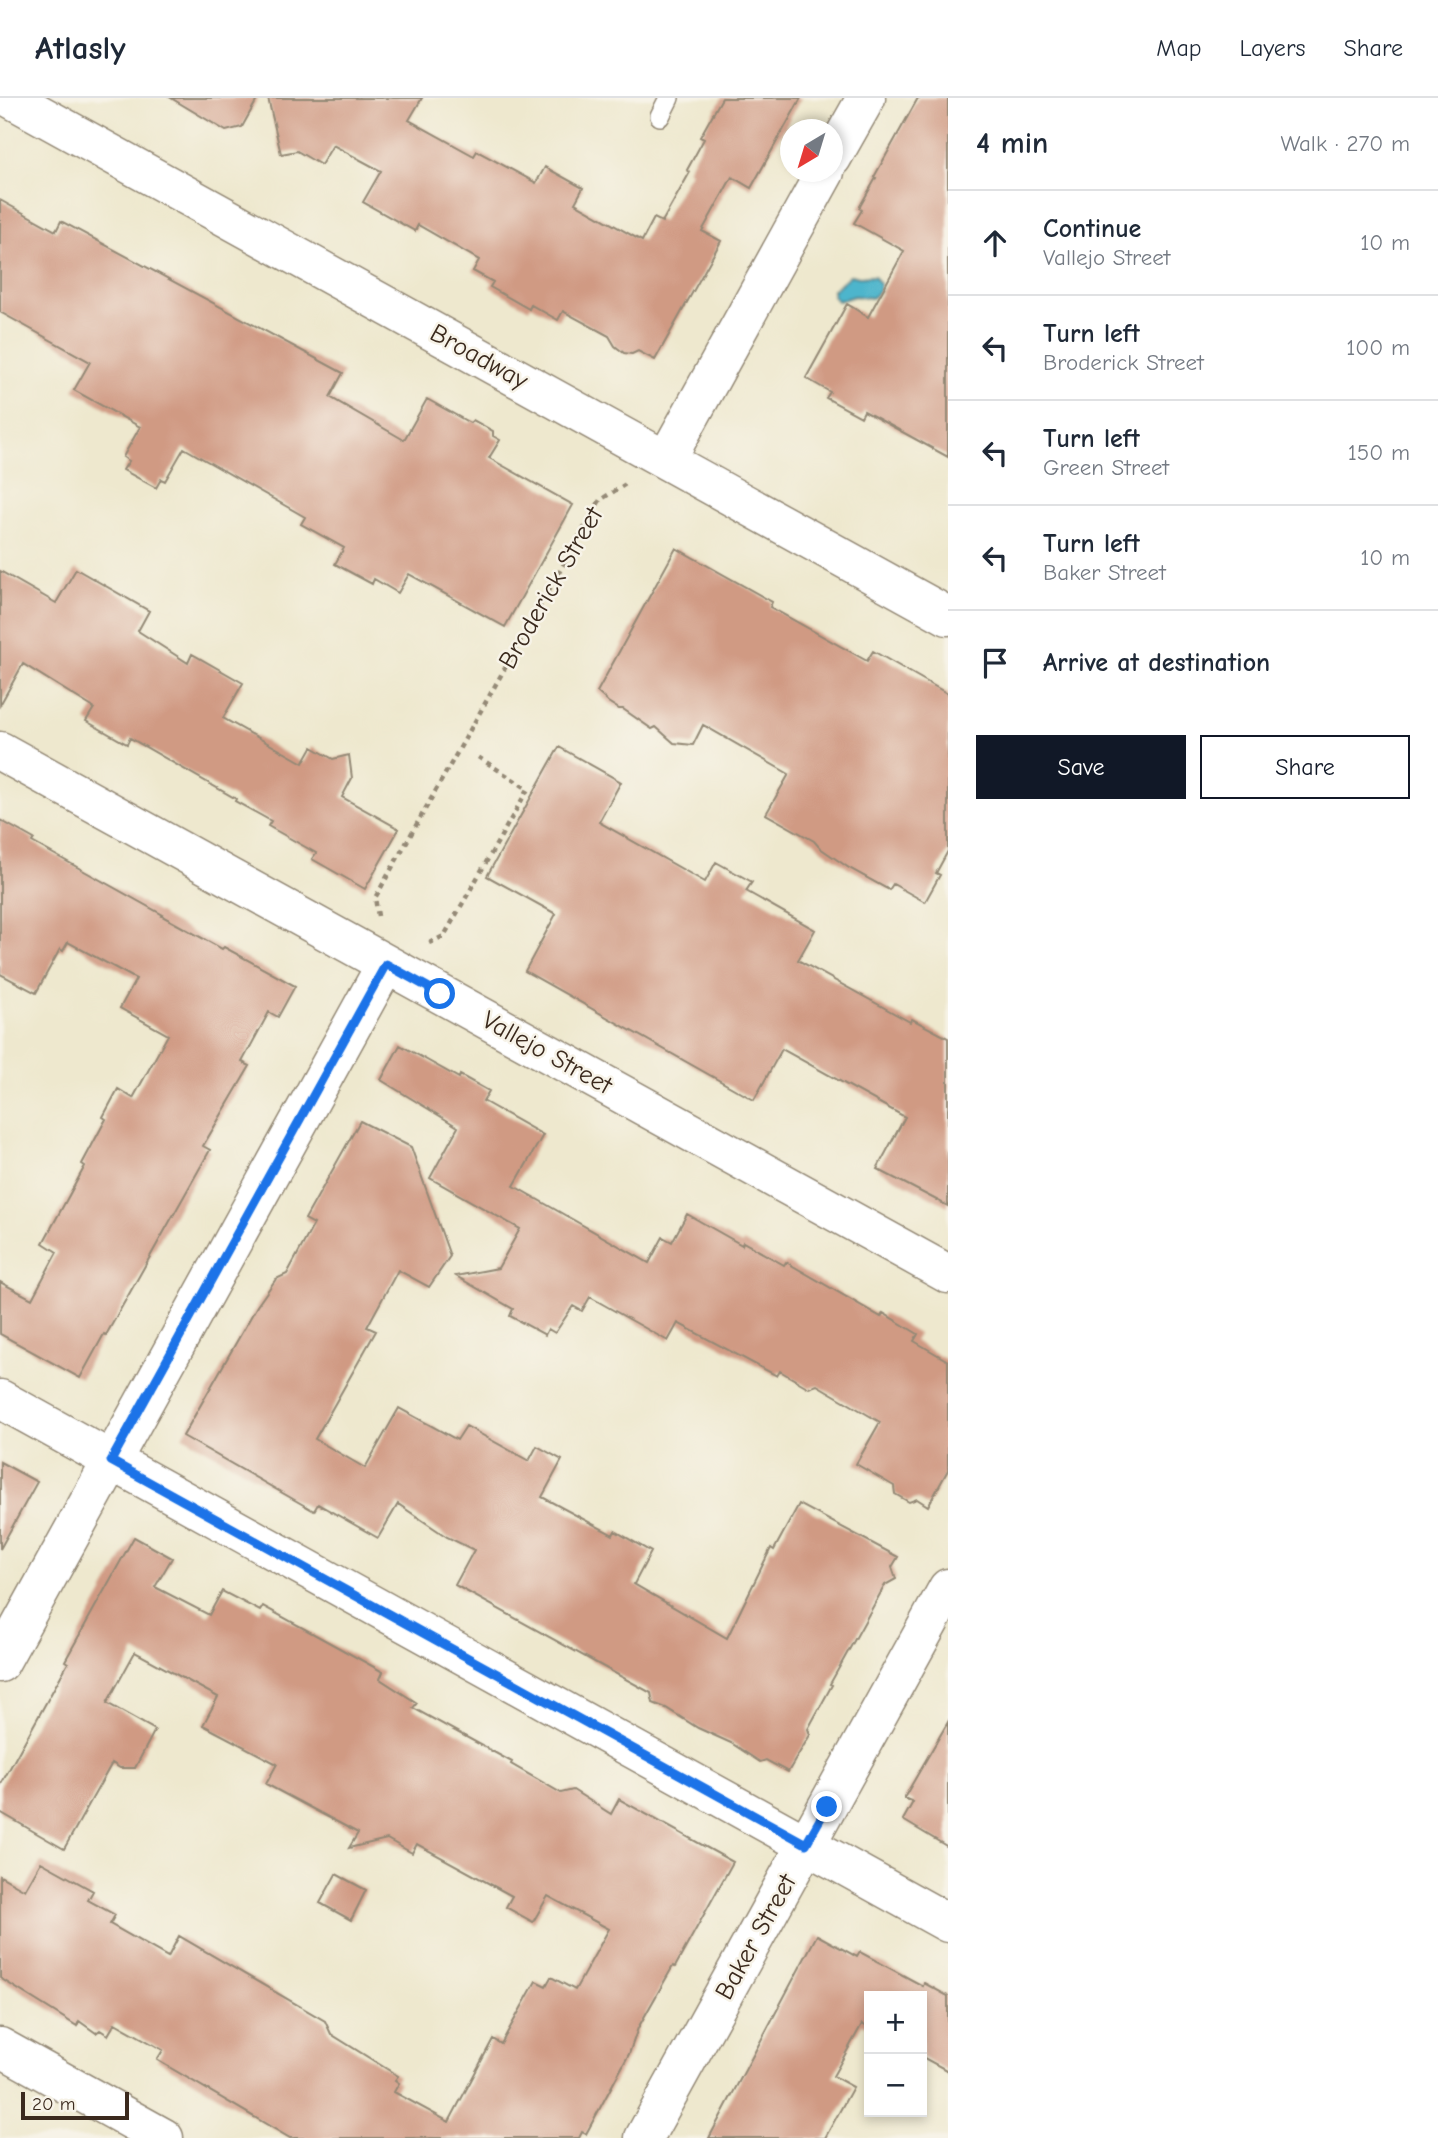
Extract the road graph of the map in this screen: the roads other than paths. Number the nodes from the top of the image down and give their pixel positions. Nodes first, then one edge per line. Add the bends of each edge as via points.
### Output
1 (10, 98) edge
2 (669, 98) edge
3 (866, 98) edge
4 (660, 116) dead end
5 (843, 139) edge
6 (819, 182) edge
7 (666, 460) junction
8 (948, 616) edge
9 (0, 751) edge
10 (386, 964) junction
11 (948, 1274) edge
12 (0, 1399) edge
13 (111, 1461) junction
14 (948, 1588) edge
15 (0, 1663) edge
16 (806, 1844) junction
17 (948, 1923) edge
18 (0, 2047) edge
19 (164, 2138) edge
20 (645, 2138) edge

1 - 7 street, Broadway
2 - 4 lane
3 - 5 street
6 - 7 street
7 - 8 street, Broadway
9 - 10 street, Vallejo Street
10 - 11 street, Vallejo Street
10 - 13 street
12 - 13 street
13 - 15 street
13 - 16 street
14 - 16 street, Baker Street
16 - 17 street
16 - 20 street, Baker Street
18 - 19 street

